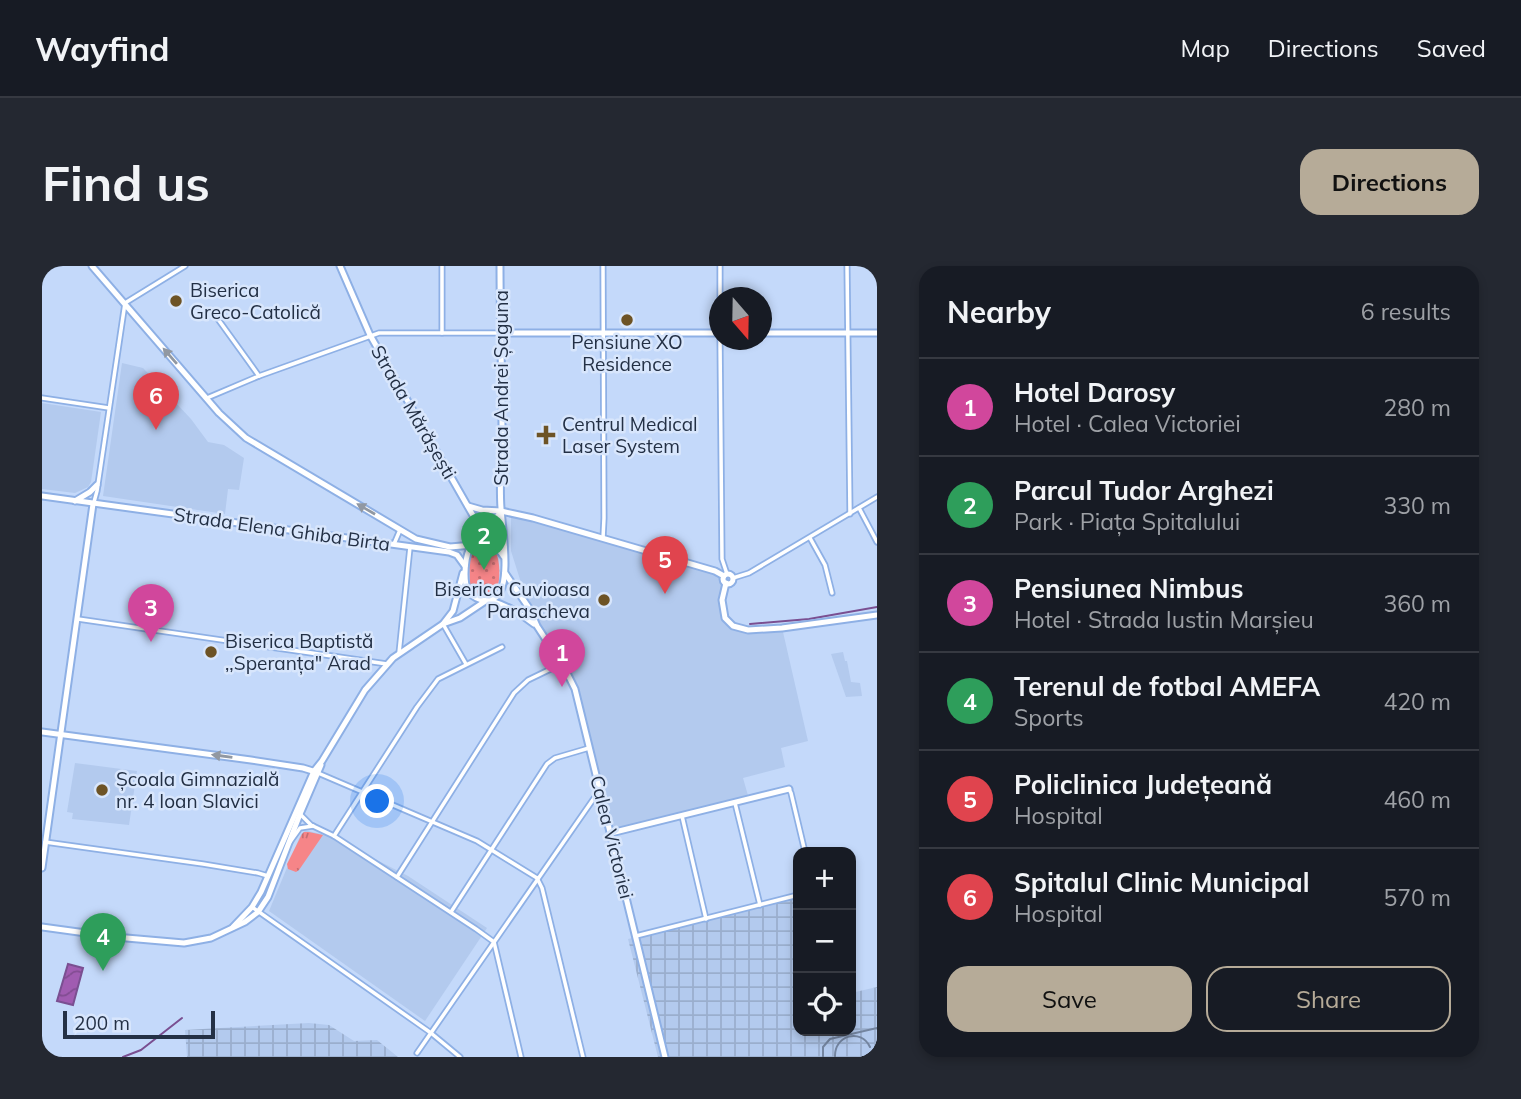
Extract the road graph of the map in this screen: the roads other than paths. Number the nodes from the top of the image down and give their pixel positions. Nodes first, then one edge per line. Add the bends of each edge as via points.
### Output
1 (92, 266) edge
2 (185, 266) edge
3 (340, 266) edge
4 (442, 266) edge
5 (500, 266) edge
6 (603, 266) edge
7 (720, 266) edge
8 (848, 266) edge
9 (720, 287) edge
10 (125, 303) junction
11 (215, 315) dead end
12 (442, 333) junction
13 (500, 333) junction
14 (604, 333) junction
15 (709, 333) edge
16 (772, 333) edge
17 (848, 333) junction
18 (877, 333) edge
19 (370, 335) junction
20 (720, 350) edge
21 (260, 376) junction
22 (42, 398) edge
23 (207, 398) junction
24 (109, 408) junction
25 (97, 485) junction
26 (42, 496) edge
27 (877, 497) edge
28 (75, 501) junction
29 (93, 504) junction
30 (468, 506) junction
31 (859, 508) junction
32 (501, 511) junction
33 (850, 514) junction
34 (401, 529) junction
35 (485, 532) junction
36 (603, 538) junction
37 (810, 538) junction
38 (877, 542) edge
39 (394, 544) junction
40 (473, 545) junction
41 (410, 547) junction
42 (504, 547) junction
43 (504, 557) junction
44 (465, 568) junction
45 (505, 573) junction
46 (725, 575) junction
47 (733, 578) junction
48 (726, 583) junction
49 (832, 593) dead end
50 (488, 600) junction
51 (877, 615) edge
52 (76, 618) junction
53 (443, 624) junction
54 (537, 626) junction
55 (502, 647) dead end
56 (399, 653) junction
57 (387, 664) junction
58 (466, 664) junction
59 (561, 664) junction
60 (42, 732) edge
61 (60, 735) junction
62 (590, 748) junction
63 (316, 772) junction
64 (600, 789) junction
65 (789, 789) joint
66 (364, 792) junction
67 (735, 803) junction
68 (300, 814) junction
69 (682, 816) junction
70 (431, 821) junction
71 (315, 827) junction
72 (611, 833) junction
73 (334, 836) junction
74 (45, 842) junction
75 (288, 843) junction
76 (804, 847) edge
77 (492, 848) junction
78 (42, 868) edge
79 (268, 876) junction
80 (397, 877) junction
81 (537, 878) junction
82 (793, 896) edge
83 (760, 905) junction
84 (252, 907) junction
85 (258, 912) junction
86 (451, 912) junction
87 (706, 919) junction
88 (42, 927) edge
89 (233, 927) junction
90 (636, 936) junction
91 (494, 942) junction
92 (431, 1033) junction
93 (417, 1053) dead end
94 (460, 1057) edge
95 (521, 1057) edge
96 (583, 1057) edge
97 (665, 1057) edge

1 - 10 main road
2 - 10 street
3 - 19 main road, Strada Mărășești
4 - 12 street
5 - 13 main road, Strada Andrei Șaguna
6 - 14 street
7 - 9 street
8 - 17 street
23 -> 10 main road
10 - 24 street
11 - 21 street
12 - 13 street
12 - 19 street
13 - 14 main road
13 - 32 main road, Strada Andrei Șaguna
14 - 15 main road
14 - 36 street
16 - 17 main road
17 - 18 main road
17 - 33 street
19 - 21 street
19 - 30 main road, Strada Mărășești
20 - 46 street
21 - 23 street
22 - 24 street
34 -> 23 main road via 246,439
24 - 25 street
25 - 28 main road
25 - 29 street
26 - 28 main road, Strada Elena Ghiba Birta
27 - 31 street
28 - 29 main road, Strada Elena Ghiba Birta
29 - 39 main road, Strada Elena Ghiba Birta
29 - 52 main road
30 - 32 main road, Strada Andrei Șaguna
30 - 35 main road, Strada Mărășești
31 - 33 street
31 - 38 street
32 - 35 main road, Strada Andrei Șaguna
32 - 36 main road
32 - 42 main road, Strada Andrei Șaguna
33 - 37 street
34 - 39 street
34 - 40 main road via 424,542
35 - 40 main road, Strada Andrei Șaguna
35 - 42 main road, Strada Mărășești
36 - 46 main road
37 - 47 street
37 - 49 street via 825,565
39 - 41 main road, Strada Elena Ghiba Birta
40 - 43 main road via 489,544
40 - 44 main road
41 - 44 main road, Strada Elena Ghiba Birta via 452,553
41 - 56 street
42 - 43 main road, Strada Andrei Șaguna
43 - 45 main road
44 - 50 main road via 470,593
44 - 53 main road via 453,611
45 - 50 main road via 501,592
45 - 54 main road, Calea Victoriei
46 - 47 main road
46 - 48 main road
47 - 48 main road
48 - 51 main road via 722,600 725,618 748,631
50 - 53 main road
50 - 54 main road, Calea Victoriei via 511,607
52 - 57 street
52 - 61 main road
53 - 56 main road
53 - 58 street
54 - 59 main road, Calea Victoriei
55 - 58 street
56 - 57 main road
57 - 63 main road via 365,690
58 - 66 street via 435,682
59 - 62 main road, Calea Victoriei via 575,689
59 - 70 street via 518,687
60 - 61 main road
63 -> 61 main road
61 - 74 main road
62 - 64 main road, Calea Victoriei
62 - 77 street via 547,764
63 - 66 street
63 - 68 main road
63 - 79 main road
64 - 72 main road, Calea Victoriei
64 - 81 street
65 - 67 main road
65 - 76 street
66 - 70 street
66 - 73 street
67 - 69 main road
67 - 83 street
68 - 71 street
68 - 75 main road
69 - 72 main road
69 - 87 street
70 - 77 street
70 - 80 street
71 - 73 street
71 - 75 street via 300,828
72 - 90 main road, Calea Victoriei
73 - 80 street
74 - 78 main road
74 - 79 street
75 - 85 main road
77 - 81 street
77 - 86 street
79 - 84 main road
80 - 86 street
81 - 91 street
81 - 96 street
82 - 83 street
83 - 87 street
84 - 85 street
84 - 89 main road
85 - 89 main road
85 - 92 street
86 - 91 street
87 - 90 street
88 - 89 main road via 184,943 218,936
90 - 97 main road, Calea Victoriei
91 - 92 street
91 - 95 street
92 - 93 street
92 - 94 street

